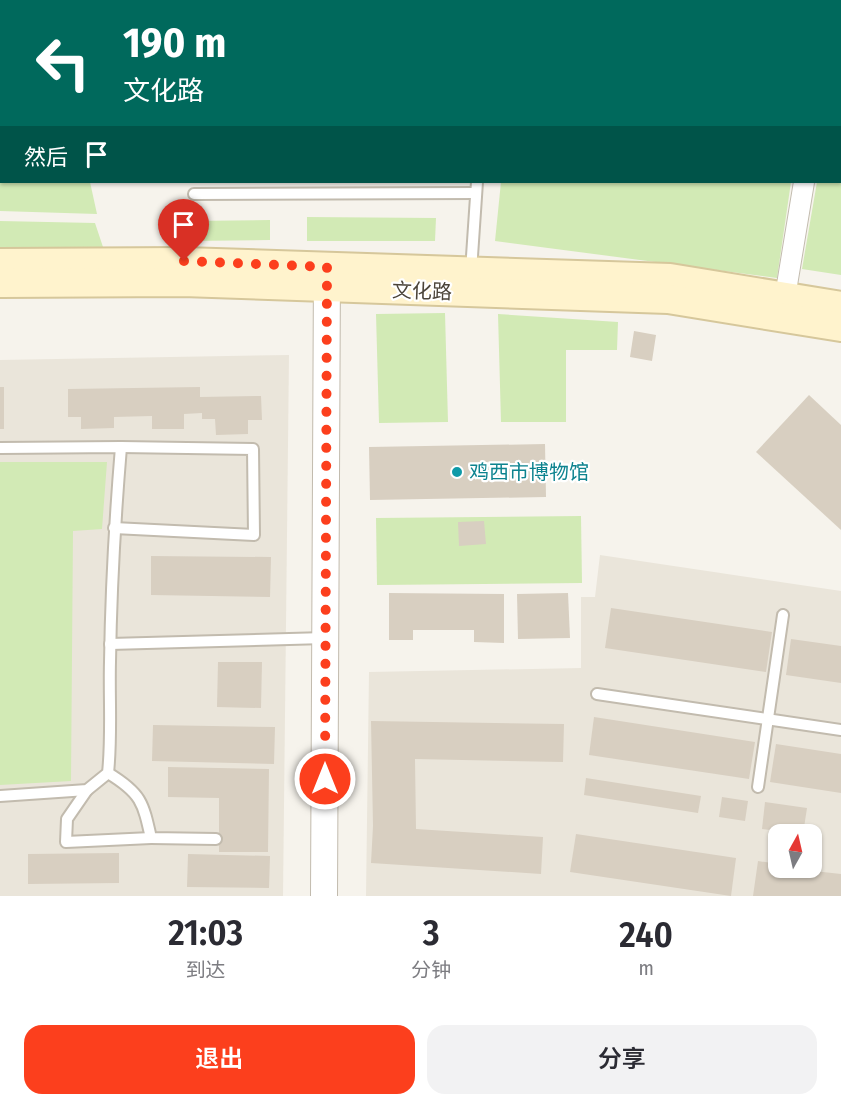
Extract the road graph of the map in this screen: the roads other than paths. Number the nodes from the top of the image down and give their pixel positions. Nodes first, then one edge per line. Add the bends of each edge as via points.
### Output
1 (477, 183) edge
2 (804, 183) edge
3 (194, 194) dead end
4 (476, 194) junction
5 (0, 263) edge
6 (471, 271) junction
7 (327, 277) junction
8 (0, 284) edge
9 (841, 306) edge
10 (783, 307) junction
11 (841, 327) edge
12 (121, 447) junction
13 (0, 448) edge
14 (114, 528) junction
15 (783, 615) dead end
16 (325, 639) junction
17 (110, 644) junction
18 (597, 694) dead end
19 (768, 719) junction
20 (841, 730) edge
21 (108, 773) junction
22 (758, 787) dead end
23 (87, 790) junction
24 (0, 796) edge
25 (151, 838) junction
26 (216, 839) dead end
27 (324, 896) edge

1 - 4 lane
2 - 10 street
3 - 4 lane
4 - 6 lane
5 - 7 main road, 文化路 via 184,261
6 - 7 main road, 文化路
6 - 10 main road, 文化路 via 670,278
7 - 8 main road, 文化路
7 - 10 main road, 文化路
7 - 16 street
9 - 10 main road, 文化路
10 - 11 main road, 文化路
12 - 13 lane
12 - 14 lane
12 - 14 lane via 254,449 254,535
14 - 17 lane
15 - 19 lane
16 - 17 lane
16 - 27 street
17 - 21 lane
18 - 19 lane
19 - 20 lane
19 - 22 lane
21 - 23 lane
21 - 25 lane via 128,785 144,804
23 - 24 lane
23 - 25 lane via 67,819 66,842
25 - 26 lane

